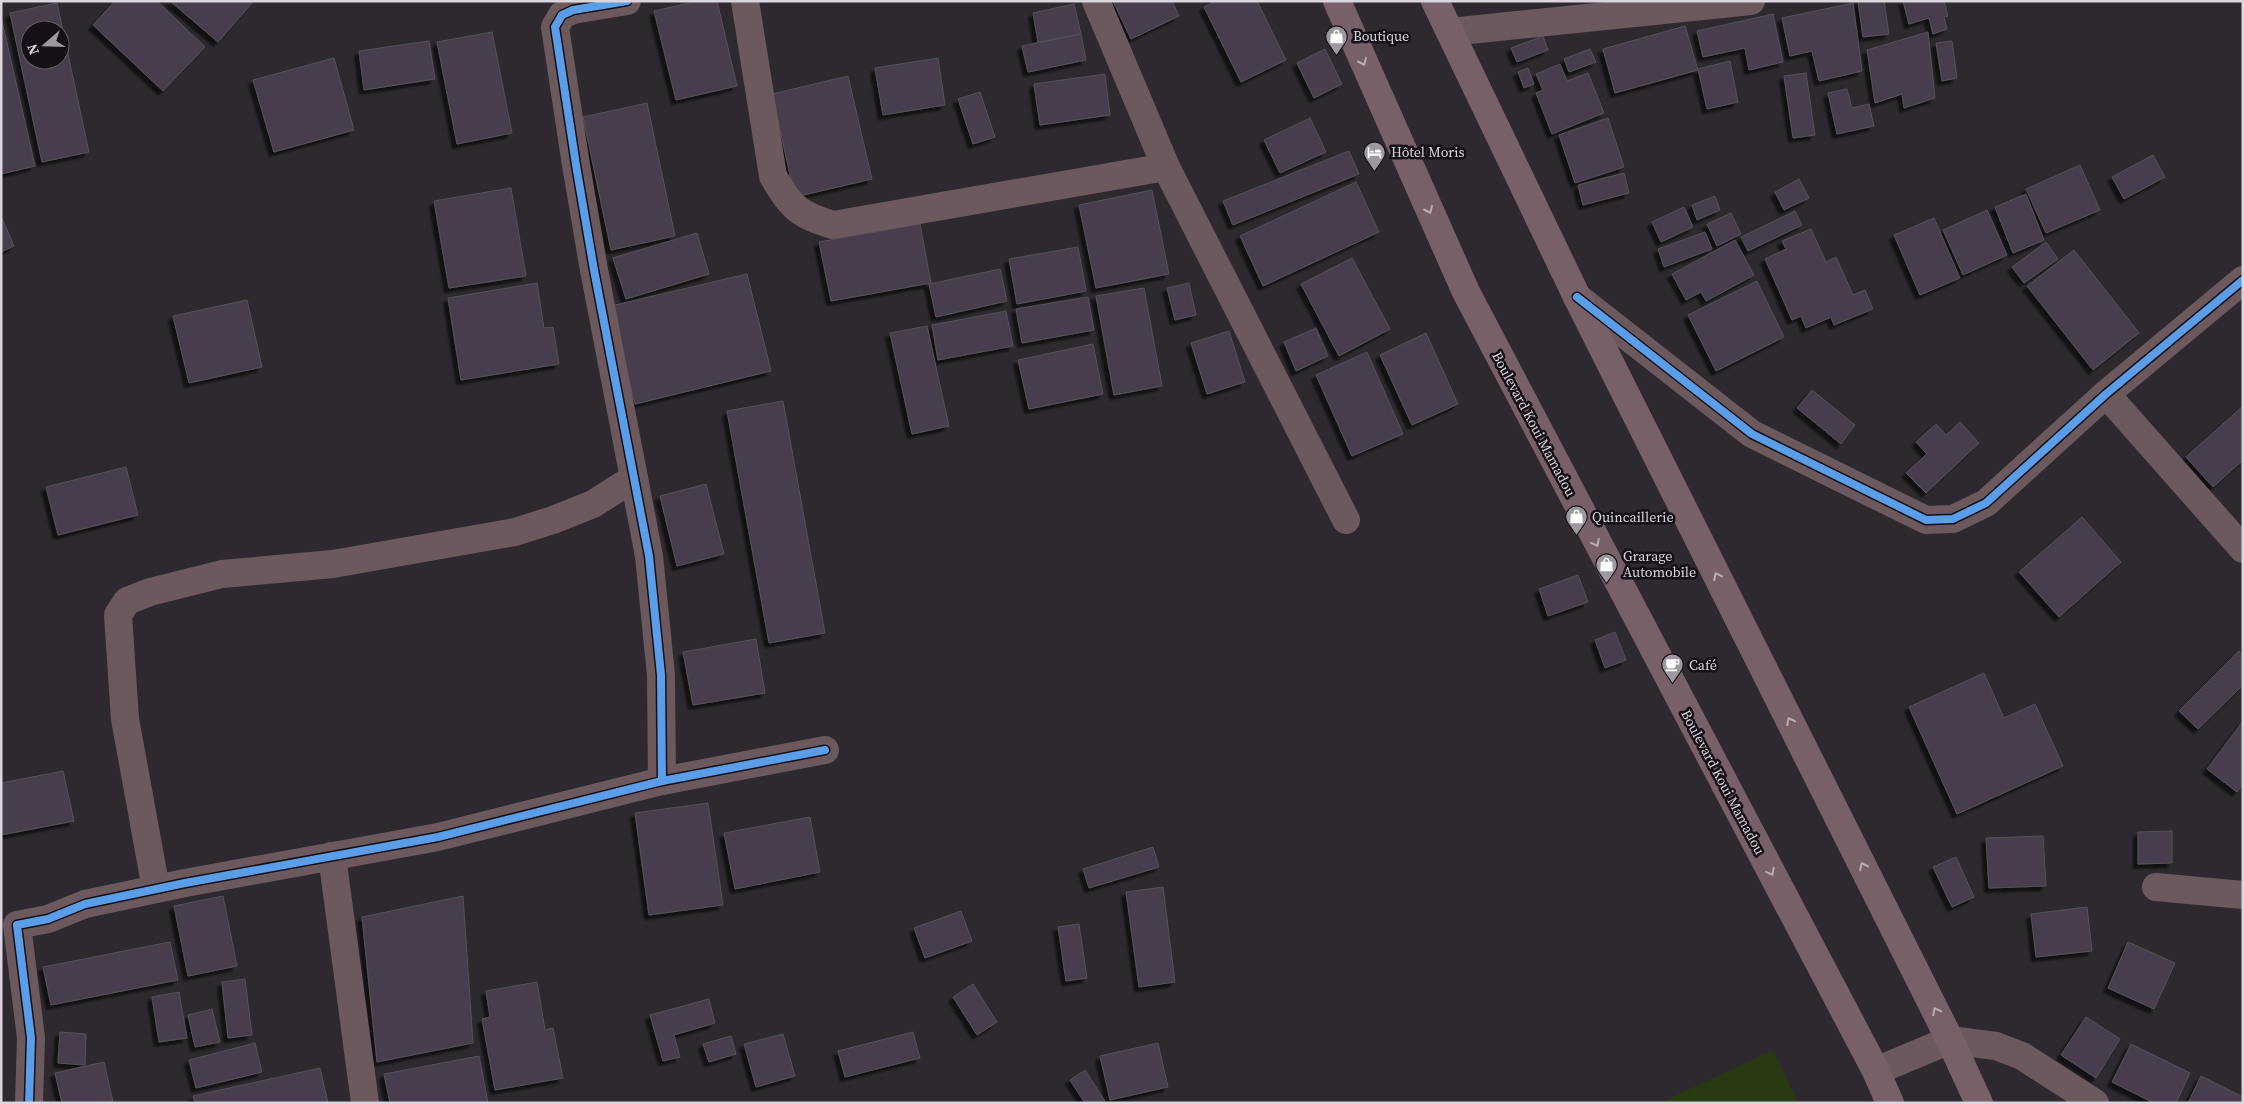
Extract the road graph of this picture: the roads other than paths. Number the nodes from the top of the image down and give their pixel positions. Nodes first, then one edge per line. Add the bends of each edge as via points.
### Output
1 (628, 1) edge
2 (746, 1) edge
3 (1096, 1) edge
4 (1337, 1) edge
5 (1435, 1) edge
6 (1751, 1) edge
7 (1450, 32) junction
8 (1166, 167) junction
9 (2243, 280) edge
10 (1577, 297) junction
11 (2106, 394) junction
12 (634, 478) junction
13 (1346, 520) dead end
14 (2243, 549) edge
15 (825, 750) dead end
16 (662, 781) junction
17 (332, 856) junction
18 (2156, 887) dead end
19 (156, 889) junction
20 (2243, 895) edge
21 (9, 925) edge
22 (1950, 1040) junction
23 (1876, 1071) junction
24 (29, 1103) edge
25 (365, 1103) edge
26 (1890, 1103) edge
27 (1979, 1103) edge
28 (2096, 1103) edge

1 - 12 street via 573,10 562,15 555,27 579,184
2 - 8 street via 773,176 795,208 810,218 833,226
3 - 8 street
4 -> 23 main road, Boulevard Koui Mamadou via 1466,292
5 - 7 main road
6 - 7 street
7 - 10 main road
8 - 13 street
9 - 11 street
10 - 11 street via 1752,434 1926,520 1953,519 1986,503
22 -> 10 main road
11 - 14 street
12 - 16 street via 649,556 661,675
12 - 19 street via 592,504 515,532 334,564 222,574 127,601 118,615 125,719
15 - 16 street
16 - 17 street via 438,837
17 - 19 street
17 - 25 street
18 - 20 street
19 - 21 street via 85,904 48,919
21 - 24 street via 31,1038
22 - 23 street
22 - 27 main road
22 - 28 street via 1996,1046 2022,1056
23 - 26 main road, Boulevard Koui Mamadou

